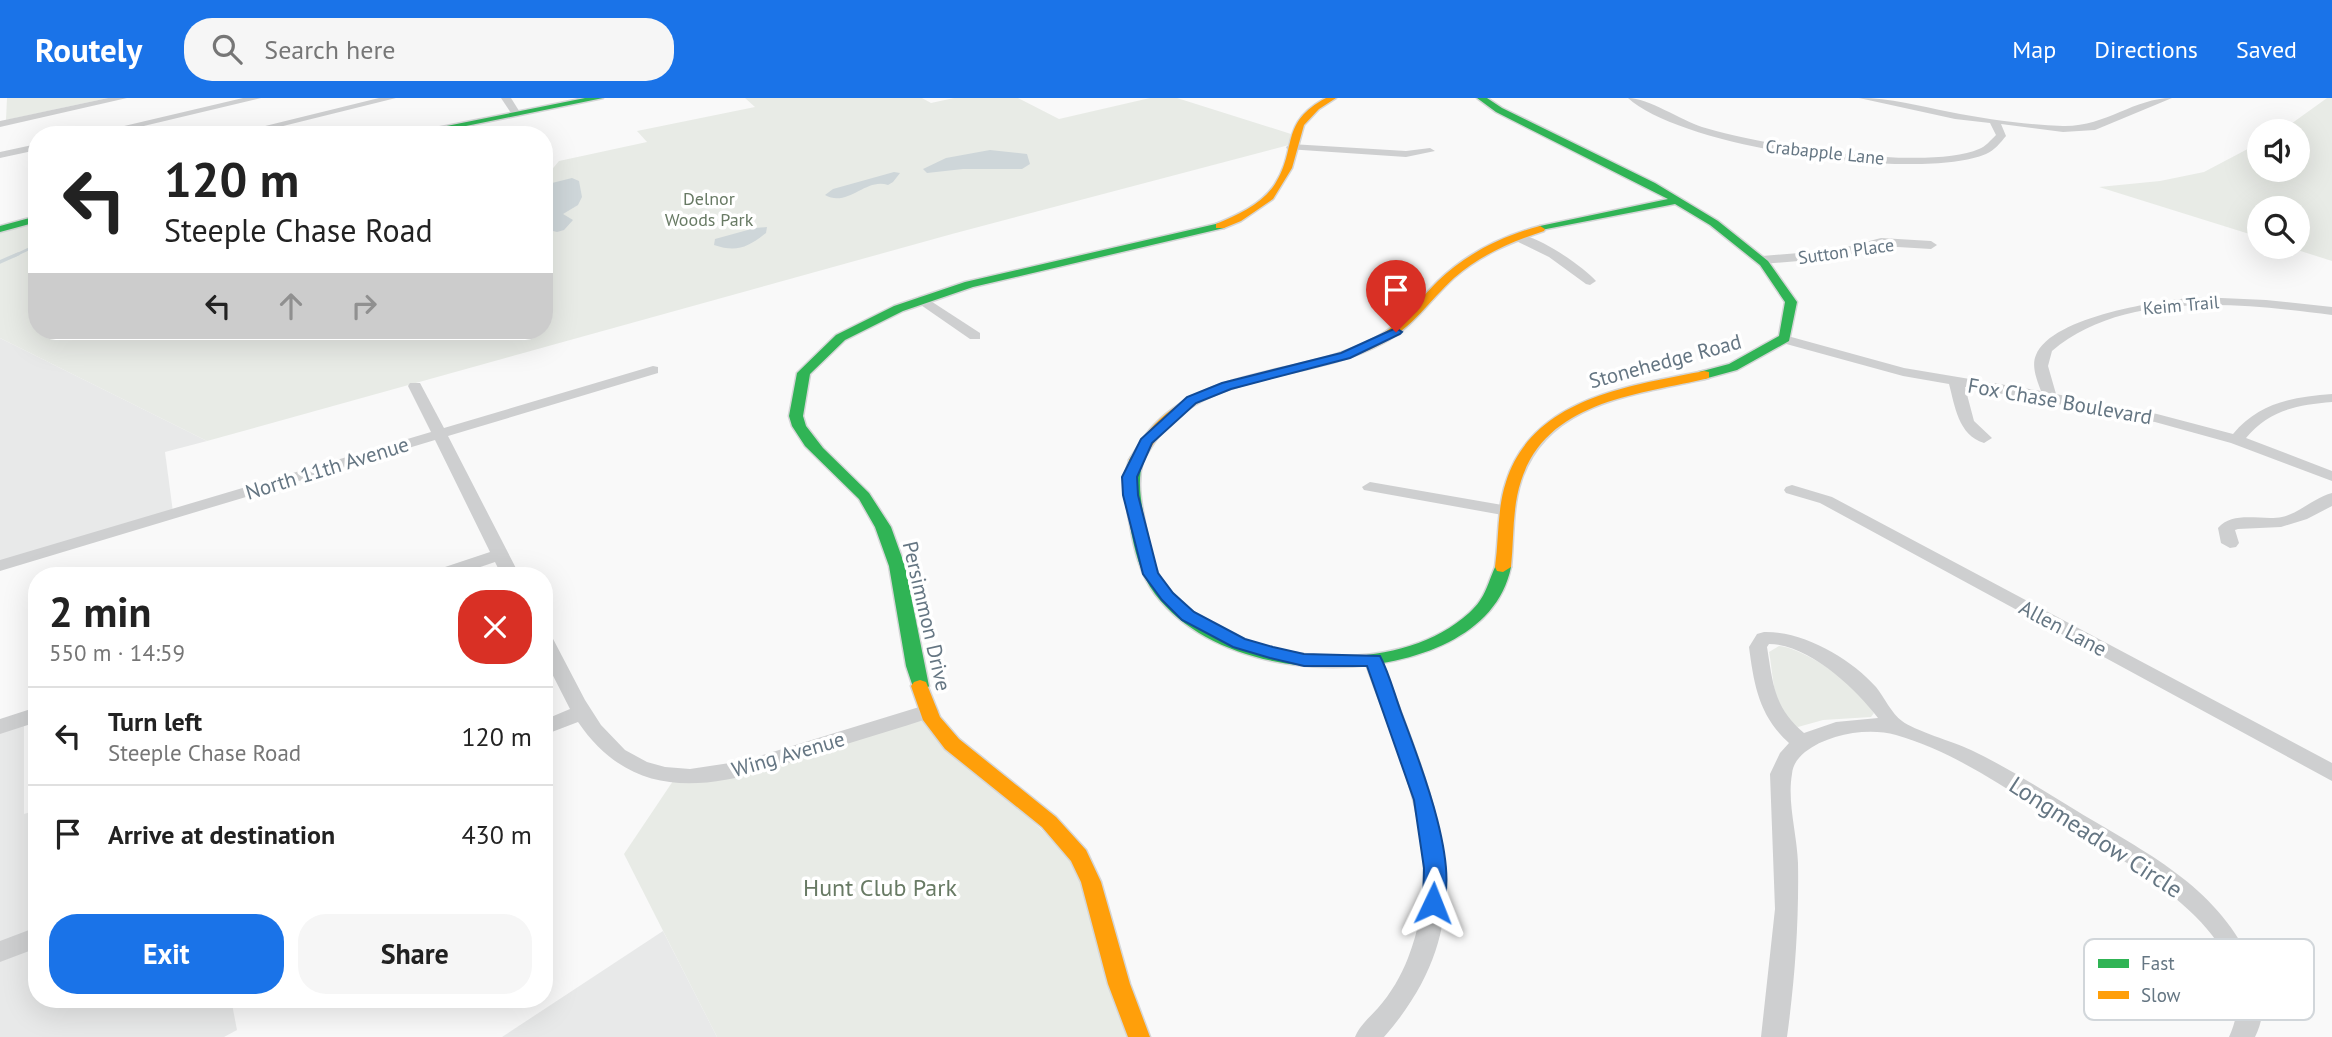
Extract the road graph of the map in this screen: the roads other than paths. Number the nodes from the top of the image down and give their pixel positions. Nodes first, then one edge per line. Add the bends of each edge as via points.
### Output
1 (122, 98) edge
2 (256, 98) edge
3 (391, 98) edge
4 (506, 98) edge
5 (599, 98) edge
6 (1332, 98) edge
7 (1481, 98) edge
8 (1633, 98) edge
9 (1864, 98) edge
10 (2167, 98) edge
11 (234, 100) edge
12 (102, 102) junction
13 (110, 110) dead end
14 (247, 110) dead end
15 (516, 114) junction
16 (258, 118) dead end
17 (119, 119) dead end
18 (1994, 121) junction
19 (0, 124) edge
20 (126, 126) edge
21 (131, 126) edge
22 (267, 126) edge
23 (272, 126) edge
24 (454, 126) edge
25 (1291, 147) junction
26 (28, 149) edge
27 (1430, 151) dead end
28 (0, 155) edge
29 (1679, 200) junction
30 (28, 221) edge
31 (0, 229) edge
32 (1518, 237) junction
33 (1931, 245) dead end
34 (1762, 260) junction
35 (1590, 281) dead end
36 (923, 300) junction
37 (2332, 311) edge
38 (975, 336) dead end
39 (1784, 338) junction
40 (653, 370) dead end
41 (1956, 382) junction
42 (415, 386) dead end
43 (2050, 397) junction
44 (2332, 398) edge
45 (439, 435) junction
46 (1984, 438) dead end
47 (2236, 440) junction
48 (2332, 476) edge
49 (1370, 487) dead end
50 (1792, 490) dead end
51 (2332, 498) edge
52 (1508, 511) junction
53 (2230, 542) dead end
54 (500, 554) junction
55 (0, 566) edge
56 (462, 567) edge
57 (506, 567) edge
58 (553, 656) edge
59 (1373, 660) junction
60 (929, 711) junction
61 (582, 712) junction
62 (28, 717) edge
63 (553, 723) edge
64 (0, 727) edge
65 (1895, 727) junction
66 (1802, 743) junction
67 (2332, 773) edge
68 (2226, 939) edge
69 (28, 941) edge
70 (0, 952) edge
71 (2249, 1020) edge
72 (1139, 1037) edge
73 (1368, 1037) edge
74 (1774, 1037) edge
75 (2242, 1037) edge

1 - 12 street
2 - 11 street
3 - 23 street
4 - 15 street
5 - 15 street
6 - 25 street, Persimmon Drive via 1301,117
7 - 29 street
8 - 18 street, Crabapple Lane via 1707,132 1840,158 1905,160 1987,150 1998,144 2001,136
9 - 18 street
10 - 18 street via 2095,127 2063,129
11 - 14 street
11 - 21 street
12 - 13 street
12 - 19 street
15 - 24 street
16 - 22 street
17 - 20 street
25 - 27 street via 1406,154
25 - 36 street, Persimmon Drive via 1276,190 1225,224 1150,246 1033,267
26 - 28 street
29 - 32 street, Stonehedge Road via 1571,221
29 - 34 street
30 - 31 street
32 - 35 street via 1553,254
32 - 59 street, Stonehedge Road via 1464,265 1380,342 1192,400 1146,442 1130,477 1130,495 1151,574 1188,616 1270,653 1304,660
33 - 34 street, Sutton Place via 1881,242 1835,254
34 - 39 street via 1791,297 1793,313
36 - 38 street
36 - 60 street, Persimmon Drive via 836,340 803,377 795,406 809,440 859,490 895,554 913,666
37 - 43 street, Keim Trail via 2234,301 2155,304 2125,311 2047,348 2041,367
39 - 41 street, Fox Chase Boulevard via 1874,366
39 - 52 street, Stonehedge Road via 1769,351 1735,366 1628,389 1575,410 1524,453
40 - 45 street, North 11th Avenue
41 - 43 street, Fox Chase Boulevard
41 - 46 street via 1967,423
42 - 45 street
43 - 47 street, Fox Chase Boulevard via 2157,418
44 - 47 street via 2291,402 2260,412
45 - 54 street
45 - 55 street, North 11th Avenue
47 - 48 street, Fox Chase Boulevard
49 - 52 street
50 - 67 street, Allen Lane via 1826,500
51 - 53 street via 2322,507 2281,522 2235,523 2226,528
52 - 59 street, Stonehedge Road via 1501,580 1481,612 1441,641
54 - 56 street
54 - 57 street
58 - 61 street, Wing Avenue
59 - 73 street via 1424,800 1435,868 1433,903 1412,978
60 - 61 street, Wing Avenue via 754,767 693,776 635,766 595,733
60 - 72 street, Persimmon Drive via 937,727 1054,828 1079,856 1126,1010
61 - 63 street
62 - 64 street
65 - 66 street, Longmeadow Circle via 1825,732
65 - 66 street via 1877,701 1848,676 1789,639 1764,638 1758,647 1768,705 1781,726
65 - 68 street, Longmeadow Circle via 1962,752 2160,873 2204,909
66 - 74 street via 1785,760 1781,780 1789,885
69 - 70 street
71 - 75 street, Longmeadow Circle

